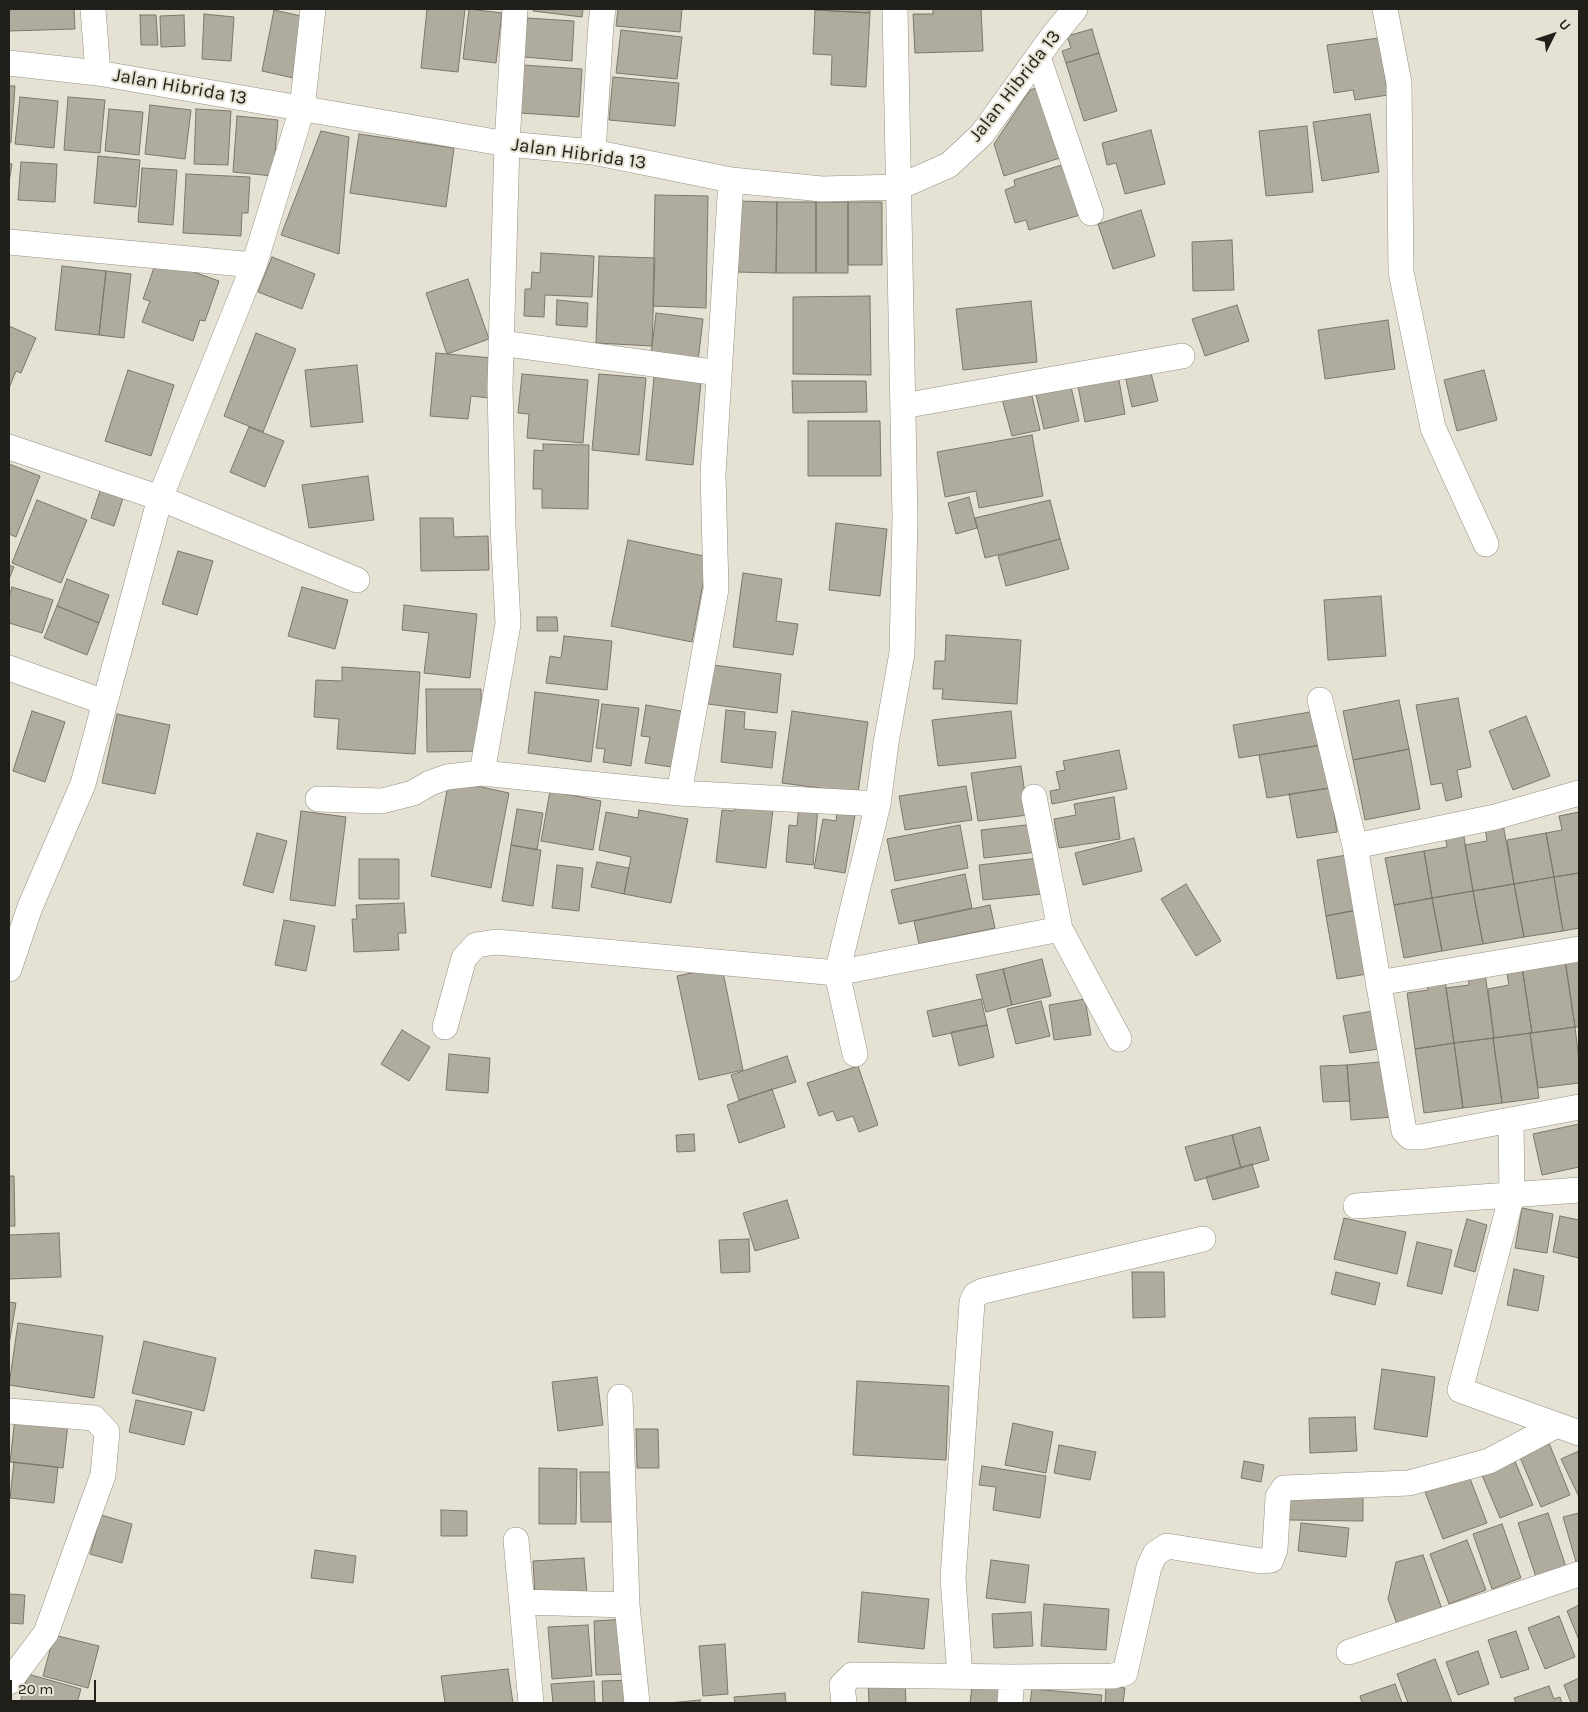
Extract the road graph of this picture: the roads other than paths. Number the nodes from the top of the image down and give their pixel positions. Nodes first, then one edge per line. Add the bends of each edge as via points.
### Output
1 (93, 9) edge
2 (313, 9) edge
3 (515, 9) edge
4 (603, 9) edge
5 (895, 9) edge
6 (1075, 9) edge
7 (1385, 9) edge
8 (1038, 56) junction
9 (9, 63) edge
10 (98, 73) junction
11 (302, 109) junction
12 (507, 144) junction
13 (593, 152) junction
14 (731, 180) junction
15 (899, 187) junction
16 (1091, 213) dead end
17 (9, 242) edge
18 (254, 265) junction
19 (501, 343) junction
20 (1182, 356) dead end
21 (719, 373) junction
22 (903, 406) junction
23 (9, 447) edge
24 (160, 498) junction
25 (1486, 544) dead end
26 (356, 580) dead end
27 (9, 668) edge
28 (1320, 700) dead end
29 (104, 702) junction
30 (482, 773) junction
31 (679, 793) junction
32 (1579, 793) edge
33 (1034, 797) dead end
34 (318, 798) dead end
35 (878, 804) junction
36 (1355, 846) junction
37 (1060, 929) junction
38 (1579, 949) edge
39 (9, 969) edge
40 (837, 972) junction
41 (1378, 983) junction
42 (446, 1027) dead end
43 (1119, 1039) dead end
44 (855, 1054) dead end
45 (1579, 1108) edge
46 (1511, 1120) junction
47 (1579, 1190) edge
48 (1512, 1195) junction
49 (1356, 1206) dead end
50 (1203, 1239) dead end
51 (620, 1397) dead end
52 (9, 1411) edge
53 (1568, 1429) edge
54 (516, 1540) dead end
55 (1579, 1574) edge
56 (522, 1602) junction
57 (627, 1604) junction
58 (1349, 1652) dead end
59 (960, 1677) junction
60 (1012, 1677) junction
61 (9, 1682) edge
62 (531, 1703) edge
63 (637, 1703) edge
64 (844, 1703) edge
65 (1010, 1703) edge

1 - 10 street
2 - 11 street
3 - 12 street
4 - 13 street
5 - 15 street
6 - 8 street, Jalan Hibrida 13
7 - 25 street via 1399,83 1401,272 1433,428
8 - 15 street, Jalan Hibrida 13 via 982,134 949,165
8 - 16 street
9 - 10 street, Jalan Hibrida 13
10 - 11 street, Jalan Hibrida 13
11 - 12 street, Jalan Hibrida 13
11 - 18 street
12 - 13 street, Jalan Hibrida 13
12 - 19 street
13 - 14 street, Jalan Hibrida 13
14 - 15 street, Jalan Hibrida 13 via 822,189
14 - 21 street
15 - 22 street
17 - 18 street
18 - 24 street
19 - 21 street
19 - 30 street via 503,526 508,624
20 - 22 street
21 - 31 street via 713,474 716,589
22 - 35 street via 902,653
23 - 24 street
24 - 26 street
24 - 29 street
27 - 29 street
28 - 36 street
29 - 39 street via 83,784 30,907
30 - 31 street
30 - 34 street via 447,776 413,793 382,802
31 - 35 street
32 - 36 street via 1495,817
33 - 37 street
35 - 40 street
36 - 41 street
37 - 40 street
37 - 43 street
38 - 41 street
40 - 42 street via 496,942 476,946 464,958
40 - 44 street
41 - 46 street via 1404,1131 1410,1136 1421,1137
45 - 46 street
46 - 48 street
47 - 48 street
48 - 49 street
48 - 53 street via 1460,1390
50 - 59 street via 975,1294 953,1578
51 - 57 street
52 - 61 street via 94,1418 107,1432 102,1475 46,1633
53 - 60 street via 1489,1461 1409,1483 1284,1488 1278,1496 1275,1550 1270,1560 1167,1546 1155,1554 1148,1567 1125,1673 1113,1676
54 - 56 street
55 - 58 street
56 - 57 street
56 - 62 street
57 - 63 street
59 - 60 street
59 - 64 street via 852,1675 842,1685
60 - 65 street

